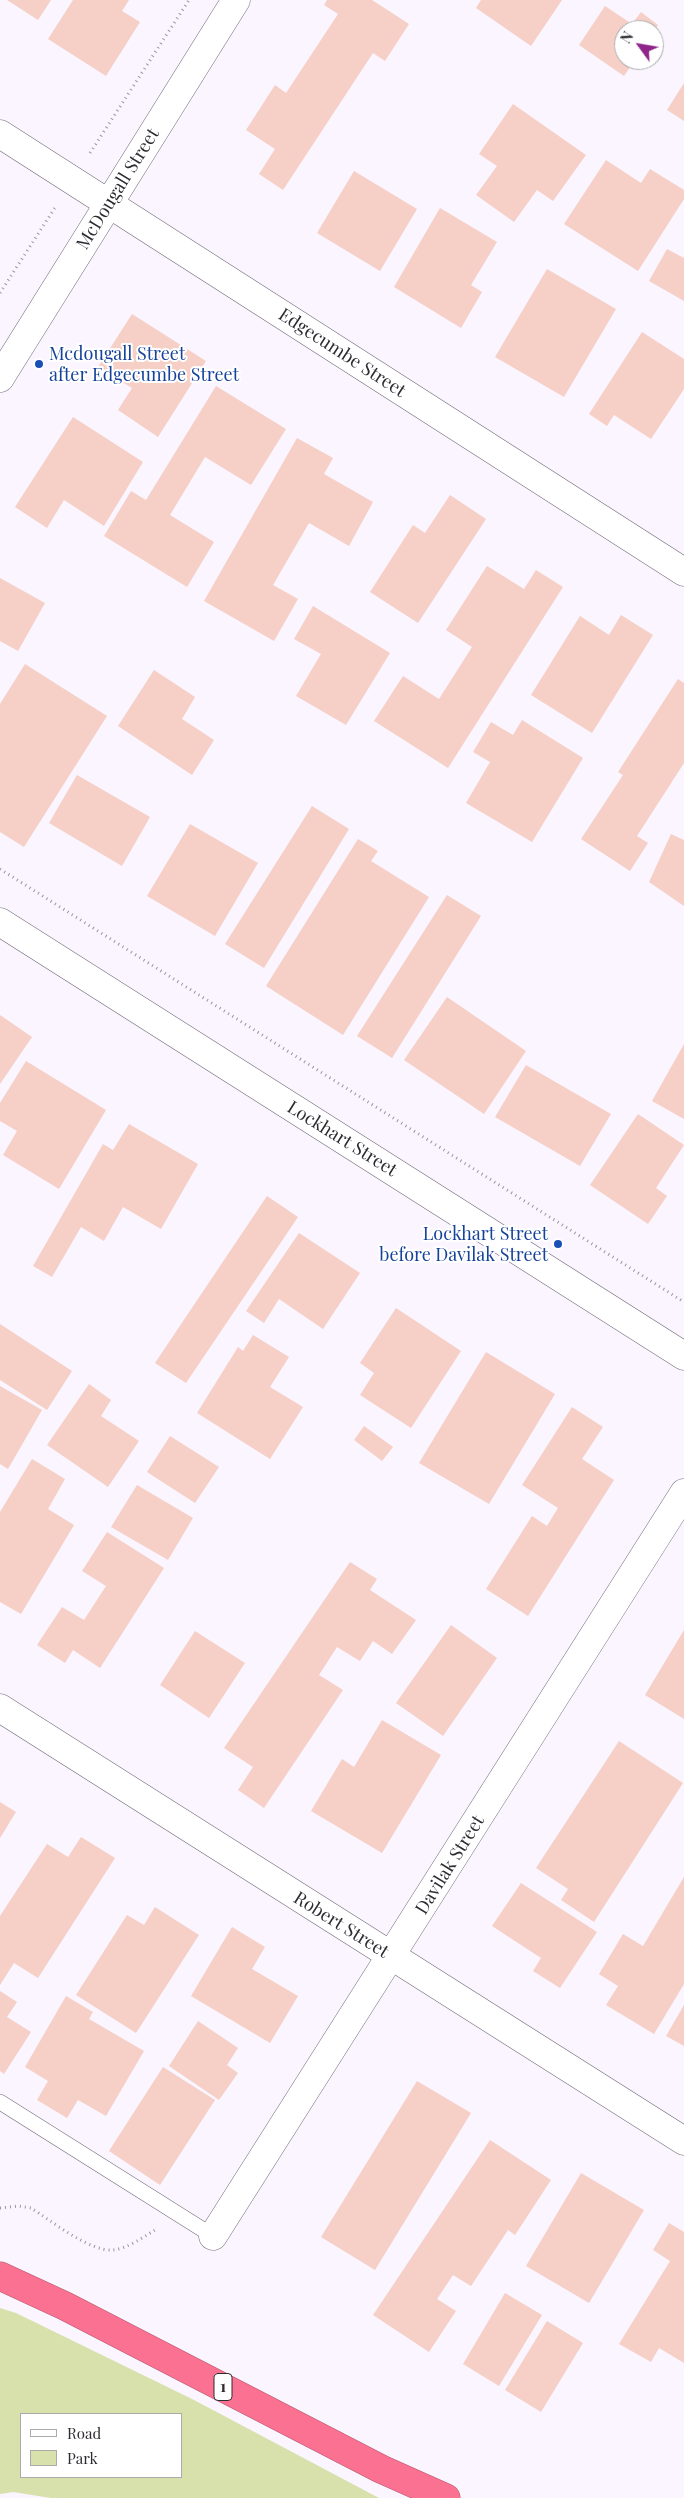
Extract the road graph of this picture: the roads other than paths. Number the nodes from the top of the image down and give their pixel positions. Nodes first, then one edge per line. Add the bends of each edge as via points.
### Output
1 (236, 0) edge
2 (0, 134) edge
3 (109, 204) junction
4 (0, 378) edge
5 (684, 572) edge
6 (0, 922) edge
7 (684, 1356) edge
8 (684, 1493) edge
9 (0, 1708) edge
10 (392, 1957) junction
11 (0, 2102) edge
12 (684, 2141) edge
13 (213, 2236) joint
14 (0, 2276) edge
15 (446, 2498) edge

1 - 3 street, McDougall Street
2 - 3 street, Edgecumbe Street
3 - 4 street, McDougall Street
3 - 5 street, Edgecumbe Street
6 - 7 street, Lockhart Street
8 - 10 street, Davilak Street
9 - 10 street, Robert Street
10 - 12 street, Robert Street
10 - 13 street, Davilak Street
11 - 13 lane
14 - 15 highway, 1 via 65,2306 380,2469

